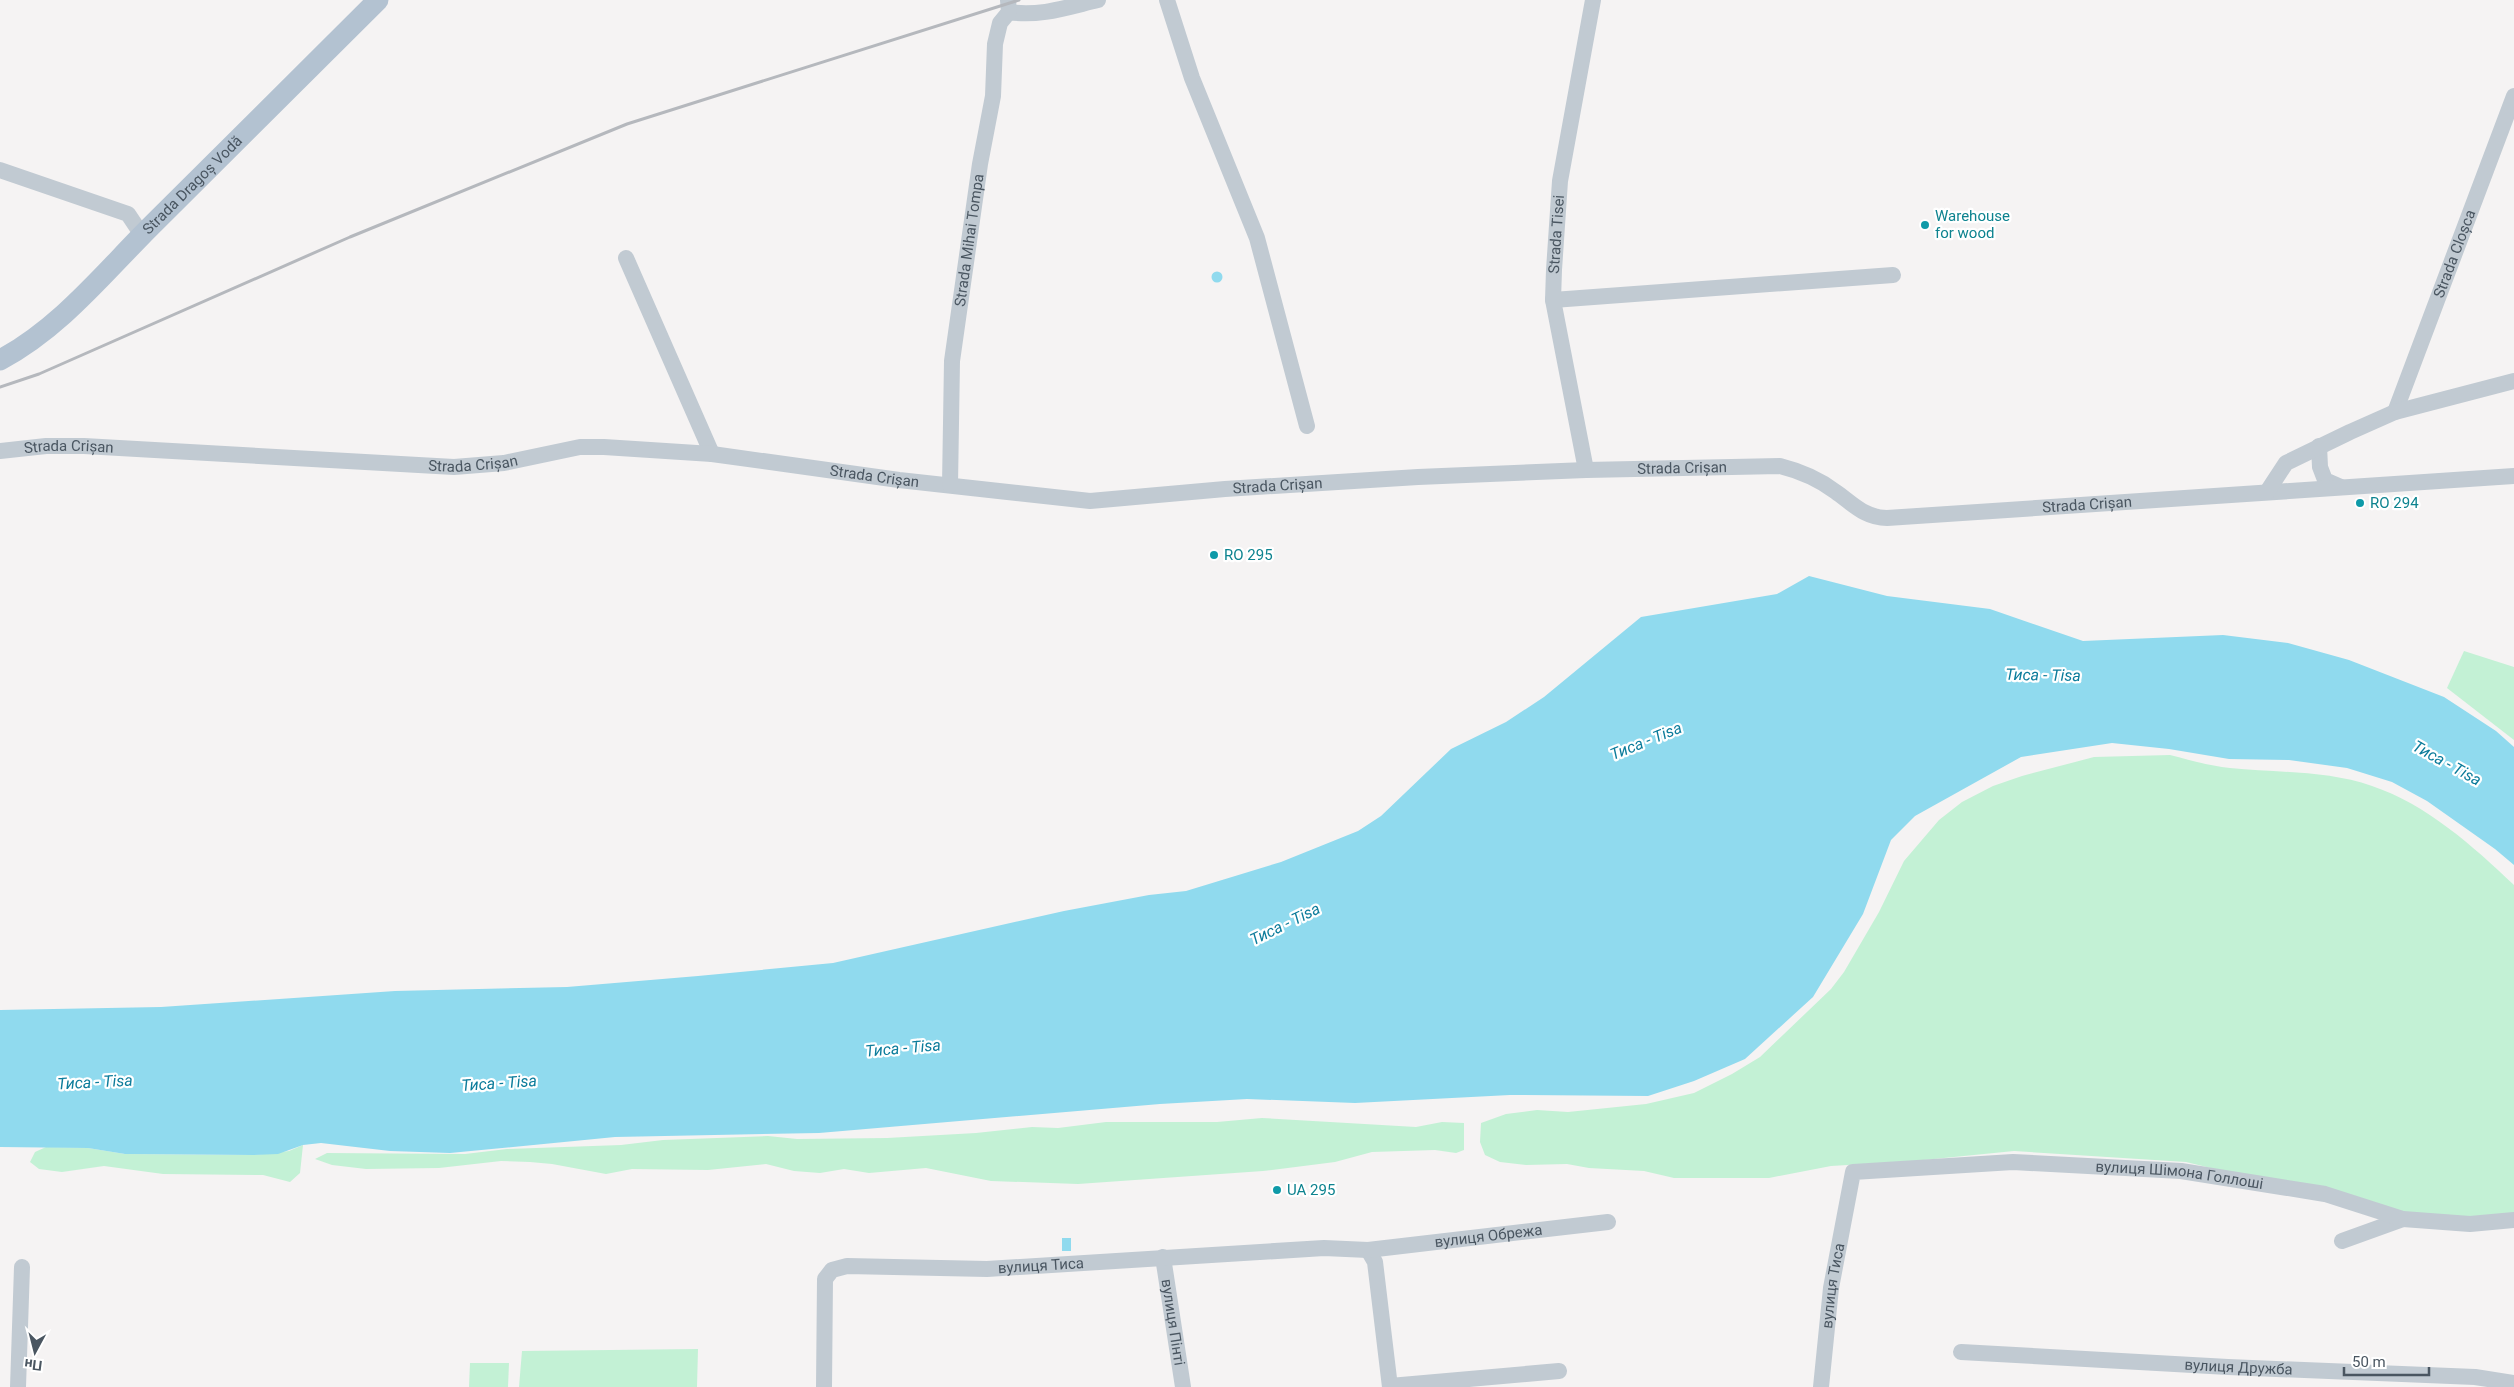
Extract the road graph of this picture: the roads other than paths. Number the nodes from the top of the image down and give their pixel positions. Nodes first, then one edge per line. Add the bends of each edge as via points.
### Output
1 (378, 0) edge
2 (1098, 0) edge
3 (1167, 0) edge
4 (1593, 0) edge
5 (1008, 6) edge
6 (2514, 96) edge
7 (0, 170) edge
8 (142, 235) junction
9 (626, 258) dead end
10 (1893, 275) dead end
11 (1553, 300) junction
12 (0, 360) edge
13 (2514, 381) edge
14 (2395, 412) junction
15 (1307, 426) dead end
16 (2319, 446) junction
17 (0, 451) edge
18 (712, 454) junction
19 (1586, 470) junction
20 (2514, 476) edge
21 (950, 485) junction
22 (2341, 488) junction
23 (2266, 492) junction
24 (1849, 1185) joint
25 (2403, 1219) junction
26 (2514, 1220) edge
27 (1608, 1222) dead end
28 (2342, 1242) dead end
29 (1368, 1250) junction
30 (1163, 1257) junction
31 (22, 1267) dead end
32 (1961, 1352) dead end
33 (1559, 1371) dead end
34 (2514, 1383) edge
35 (1390, 1386) edge
36 (18, 1387) edge
37 (824, 1387) edge
38 (1183, 1387) edge
39 (1821, 1387) edge

1 - 8 main road, Strada Dragoș Vodă
2 - 5 street via 1045,13 1023,14
3 - 15 street via 1192,78 1257,238
4 - 11 street, Strada Tisei via 1560,182
5 - 21 street, Strada Mihai Tompa via 995,44 993,96 952,361
6 - 14 street, Strada Cloșca
7 - 8 street via 128,214
8 - 12 main road, Strada Dragoș Vodă via 90,290 54,322
9 - 18 street
10 - 11 street
11 - 19 street, Strada Tisei
13 - 14 street
14 - 16 street
16 - 22 street via 2320,467 2325,480
16 - 23 street via 2286,463
17 - 18 street, Strada Crișan via 84,446 454,467 504,462 586,447
18 - 21 street, Strada Crișan
19 - 21 street, Strada Crișan via 1281,485 1090,500
19 - 23 street, Strada Crișan via 1780,466 1802,472 1857,509 1880,518
20 - 22 street, Strada Crișan
22 - 23 street, Strada Crișan
24 - 25 street, вулиця Шімона Голлоші via 1853,1172 2013,1162 2171,1171 2325,1194
24 - 39 street, вулиця Тиса via 1831,1288
25 - 26 street, вулиця Шімона Голлоші via 2470,1224
25 - 28 street
27 - 29 street, вулиця Обрежа
29 - 30 street, вулиця Тиса via 1324,1248
29 - 35 street via 1375,1262
30 - 37 street, вулиця Тиса via 987,1269 847,1266 832,1270 825,1280
30 - 38 street, вулиця Пінті
31 - 36 street
32 - 34 street, вулиця Дружба via 2238,1368 2476,1377
33 - 35 street

